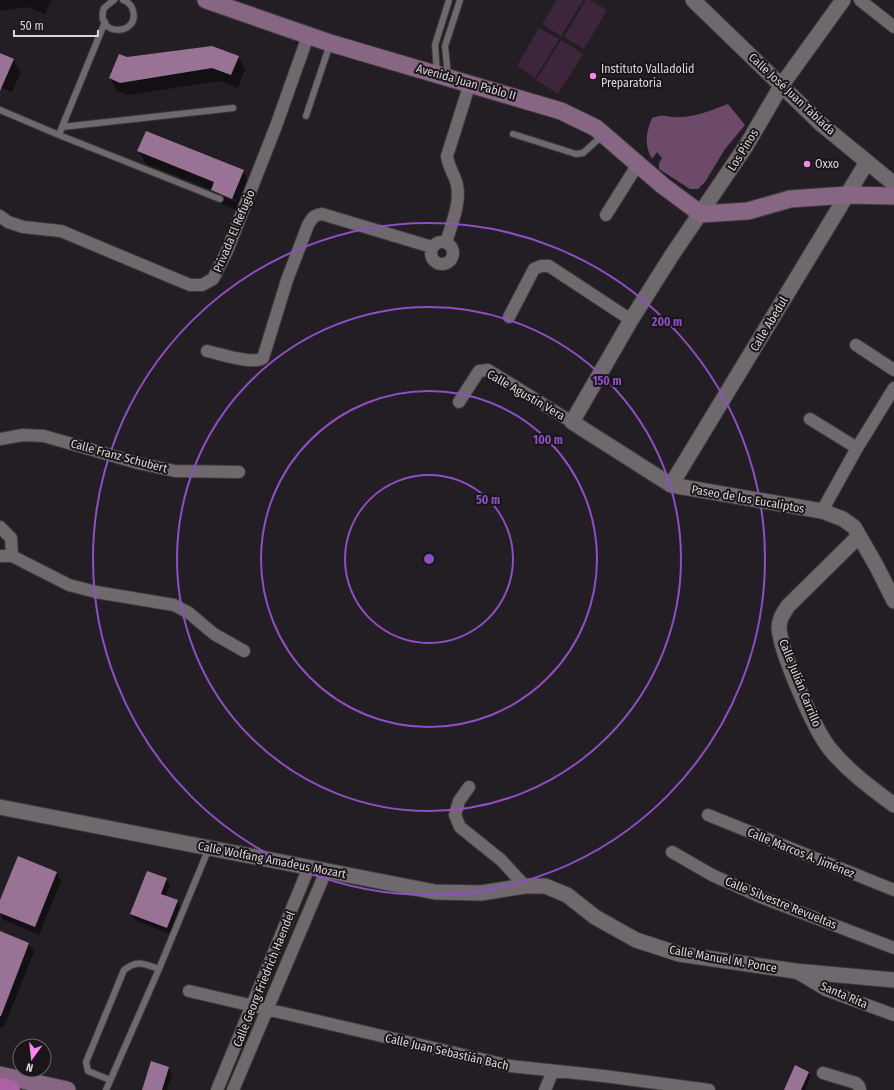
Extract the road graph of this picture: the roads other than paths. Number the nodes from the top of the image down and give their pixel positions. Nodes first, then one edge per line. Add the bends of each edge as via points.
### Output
1 (114, 0) edge
2 (122, 0) edge
3 (206, 0) edge
4 (449, 0) edge
5 (460, 0) edge
6 (694, 0) edge
7 (843, 0) edge
8 (860, 0) edge
9 (104, 22) junction
10 (894, 27) edge
11 (308, 36) junction
12 (330, 43) junction
13 (442, 75) junction
14 (470, 82) junction
15 (781, 86) junction
16 (233, 108) dead end
17 (0, 110) edge
18 (306, 116) dead end
19 (62, 127) junction
20 (513, 134) dead end
21 (603, 134) junction
22 (59, 135) junction
23 (867, 162) junction
24 (638, 164) junction
25 (894, 184) edge
26 (847, 195) junction
27 (894, 196) edge
28 (220, 199) dead end
29 (701, 214) junction
30 (606, 215) dead end
31 (0, 216) edge
32 (446, 243) junction
33 (432, 247) junction
34 (509, 317) dead end
35 (631, 320) junction
36 (856, 345) dead end
37 (207, 351) dead end
38 (894, 370) edge
39 (894, 388) edge
40 (459, 402) dead end
41 (810, 419) dead end
42 (572, 422) junction
43 (0, 439) edge
44 (857, 448) junction
45 (239, 472) dead end
46 (671, 485) junction
47 (822, 511) junction
48 (0, 526) edge
49 (859, 536) junction
50 (6, 556) edge
51 (894, 601) edge
52 (244, 651) dead end
53 (469, 787) dead end
54 (894, 805) edge
55 (0, 807) edge
56 (708, 815) dead end
57 (209, 848) junction
58 (672, 852) dead end
59 (310, 867) junction
60 (326, 871) junction
61 (525, 886) junction
62 (545, 886) joint
63 (894, 890) edge
64 (894, 948) edge
65 (159, 970) junction
66 (795, 971) junction
67 (894, 980) edge
68 (189, 991) dead end
69 (253, 1006) junction
70 (266, 1010) junction
71 (894, 1015) edge
72 (553, 1071) junction
73 (823, 1073) dead end
74 (0, 1075) edge
75 (110, 1080) junction
76 (0, 1088) edge
77 (10, 1090) edge
78 (67, 1090) edge
79 (106, 1090) edge
80 (217, 1090) edge
81 (233, 1090) edge
82 (545, 1090) edge
83 (709, 1090) edge
84 (860, 1090) edge

1 - 9 lane via 104,8
2 - 9 lane via 133,9 133,20 127,28 117,30
3 - 11 main road, Avenida Juan Pablo II
4 - 13 lane via 435,45
5 - 13 lane via 445,46
6 - 15 street, Calle José Juan Tablada
7 - 15 street, Los Pinos
8 - 10 street
9 - 19 lane
11 - 12 main road, Avenida Juan Pablo II
11 - 31 street, Privada El Refugio via 227,251 212,279 202,285 190,285 61,231 24,226 8,222
12 - 13 main road, Avenida Juan Pablo II
12 - 18 lane
13 - 14 main road, Avenida Juan Pablo II
14 - 21 main road, Avenida Juan Pablo II via 561,110
14 - 32 street via 447,156 457,185 458,199
15 - 23 street, Calle José Juan Tablada
15 - 29 street, Los Pinos via 746,146
16 - 19 lane
17 - 22 lane
19 - 22 lane
20 - 21 lane via 576,154 583,153
21 - 24 main road, Avenida Juan Pablo II
22 - 28 lane
23 - 25 street, Calle José Juan Tablada
23 - 26 street, Calle Abedul
24 - 29 main road, Avenida Juan Pablo II
24 - 30 street
26 - 27 main road
26 - 29 main road via 790,199 748,211
26 - 46 street, Calle Abedul
29 - 35 street, Los Pinos
32 - 33 street via 440,242
32 - 33 street via 453,253 444,263 437,263 432,258
33 - 37 street via 322,214 316,215 308,225 287,280 263,358 259,361 249,360
34 - 35 street via 534,269 549,266
35 - 42 street, Los Pinos
36 - 38 street
39 - 44 street
40 - 42 street, Calle Agustín Vera via 479,371 488,370
41 - 44 street
42 - 46 street, Paseo de los Eucaliptos
43 - 45 street, Calle Franz Schubert via 23,435 44,436 175,471
44 - 47 street
46 - 47 street, Paseo de los Eucaliptos
47 - 49 street, Paseo de los Eucaliptos via 844,519 854,527
48 - 50 street via 11,538
49 - 51 street, Paseo de los Eucaliptos
49 - 54 street, Calle Julián Carrillo via 788,606 780,618 779,628 782,644 811,716 829,748 858,778
50 - 52 street via 69,585 174,605 189,613 214,634
53 - 61 street via 459,801 456,815 460,827 501,860
55 - 57 street, Calle Wolfang Amadeus Mozart
56 - 63 street, Calle Marcos A. Jiménez
57 - 59 street, Calle Wolfang Amadeus Mozart
57 - 65 lane
58 - 64 street, Calle Silvestre Revueltas via 712,875 763,898
59 - 60 street, Calle Wolfang Amadeus Mozart
59 - 69 street, Calle Georg Friedrich Haendel
60 - 61 street, Calle Wolfang Amadeus Mozart via 435,892 481,893
60 - 70 street, Calle Georg Friedrich Haendel
61 - 62 street, Calle Wolfang Amadeus Mozart
62 - 66 street, Calle Manuel M. Ponce via 567,895 596,917 636,940 679,954
65 - 75 lane
65 - 75 lane via 142,963 132,964 124,970 86,1062 88,1071
66 - 67 street, Calle Manuel M. Ponce
66 - 71 street, Santa Rita via 826,990
68 - 69 street, Calle Juan Sebastián Bach
69 - 70 street, Calle Juan Sebastián Bach
69 - 80 street, Calle Georg Friedrich Haendel
70 - 72 street, Calle Juan Sebastián Bach via 510,1066
70 - 81 street, Calle Georg Friedrich Haendel
72 - 82 street
72 - 83 street, Calle Juan Sebastián Bach
73 - 84 street via 856,1083
74 - 78 main road
75 - 79 lane
76 - 77 highway

